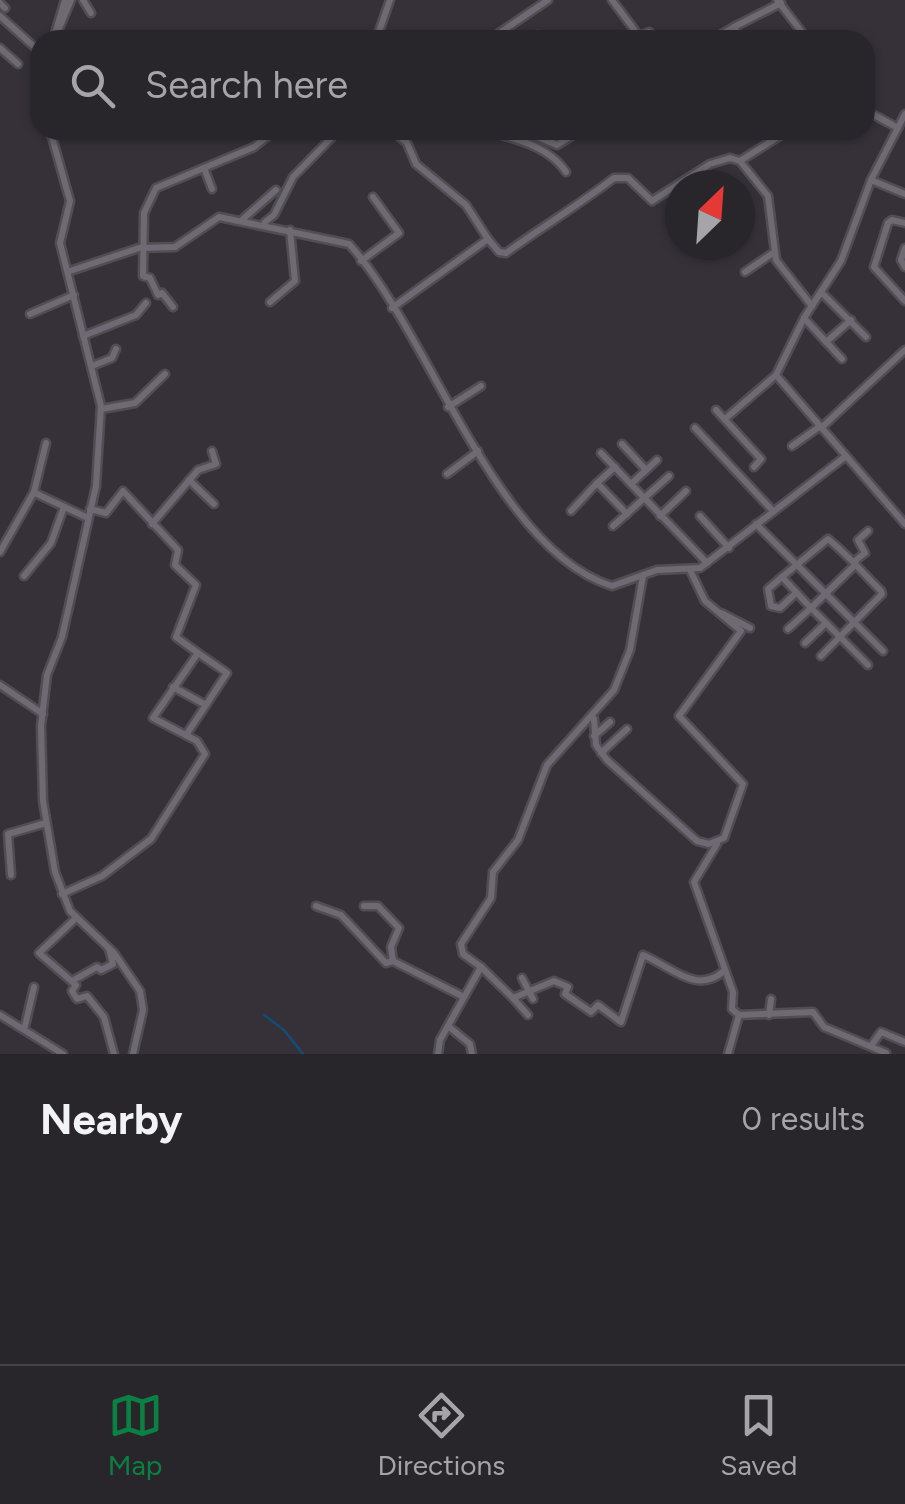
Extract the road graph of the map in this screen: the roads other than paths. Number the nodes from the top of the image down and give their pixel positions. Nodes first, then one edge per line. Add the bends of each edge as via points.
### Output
1 (68, 0) edge
2 (83, 0) edge
3 (390, 0) edge
4 (548, 0) edge
5 (612, 0) edge
6 (779, 2) edge
7 (533, 4) edge
8 (1, 12) edge
9 (91, 13) dead end
10 (734, 27) junction
11 (58, 30) edge
12 (380, 30) edge
13 (501, 30) edge
14 (633, 30) edge
15 (729, 30) edge
16 (735, 30) edge
17 (800, 30) edge
18 (30, 42) edge
19 (0, 48) edge
20 (18, 64) dead end
21 (875, 114) edge
22 (905, 114) edge
23 (901, 125) edge
24 (53, 140) edge
25 (263, 140) edge
26 (329, 140) edge
27 (403, 140) edge
28 (517, 140) edge
29 (773, 140) edge
30 (740, 161) junction
31 (204, 168) junction
32 (566, 172) dead end
33 (871, 180) junction
34 (212, 189) dead end
35 (276, 190) dead end
36 (905, 194) edge
37 (373, 197) dead end
38 (242, 219) junction
39 (264, 223) junction
40 (905, 223) edge
41 (290, 230) junction
42 (488, 239) junction
43 (146, 246) junction
44 (905, 248) edge
45 (773, 253) junction
46 (361, 261) junction
47 (905, 267) edge
48 (70, 272) junction
49 (745, 272) dead end
50 (822, 292) junction
51 (74, 296) junction
52 (905, 301) edge
53 (270, 302) dead end
54 (146, 303) dead end
55 (812, 306) junction
56 (173, 307) dead end
57 (392, 308) junction
58 (30, 314) dead end
59 (804, 318) junction
60 (850, 320) junction
61 (84, 336) junction
62 (866, 336) dead end
63 (826, 342) junction
64 (116, 350) dead end
65 (905, 350) edge
66 (842, 359) dead end
67 (92, 366) junction
68 (165, 374) dead end
69 (776, 375) junction
70 (481, 386) dead end
71 (448, 407) junction
72 (101, 409) junction
73 (716, 410) dead end
74 (725, 419) junction
75 (819, 427) junction
76 (696, 428) dead end
77 (46, 443) dead end
78 (622, 444) dead end
79 (792, 446) dead end
80 (478, 451) junction
81 (212, 452) dead end
82 (601, 453) dead end
83 (846, 456) junction
84 (657, 460) dead end
85 (614, 467) junction
86 (754, 468) dead end
87 (646, 470) junction
88 (446, 474) dead end
89 (669, 476) dead end
90 (189, 480) junction
91 (598, 483) junction
92 (631, 484) junction
93 (686, 491) dead end
94 (34, 492) junction
95 (644, 498) junction
96 (214, 504) dead end
97 (64, 507) junction
98 (773, 510) junction
99 (571, 511) dead end
100 (89, 514) junction
101 (627, 514) junction
102 (660, 516) junction
103 (700, 516) dead end
104 (152, 524) junction
105 (756, 524) junction
106 (905, 524) edge
107 (614, 526) dead end
108 (868, 531) dead end
109 (730, 548) junction
110 (0, 552) edge
111 (708, 563) junction
112 (796, 564) junction
113 (855, 565) junction
114 (690, 570) junction
115 (644, 575) junction
116 (24, 576) dead end
117 (782, 577) junction
118 (796, 592) junction
119 (826, 594) junction
120 (811, 608) junction
121 (715, 611) junction
122 (826, 622) junction
123 (856, 623) junction
124 (750, 628) dead end
125 (788, 629) dead end
126 (841, 638) junction
127 (805, 642) dead end
128 (883, 651) dead end
129 (198, 653) junction
130 (821, 656) dead end
131 (868, 665) dead end
132 (0, 685) edge
133 (173, 687) junction
134 (206, 704) junction
135 (42, 714) junction
136 (594, 718) junction
137 (610, 722) dead end
138 (626, 730) dead end
139 (186, 736) junction
140 (594, 736) junction
141 (601, 752) junction
142 (46, 823) junction
143 (718, 841) junction
144 (11, 875) dead end
145 (62, 894) junction
146 (316, 906) dead end
147 (364, 906) dead end
148 (76, 918) junction
149 (108, 948) junction
150 (393, 961) junction
151 (481, 967) junction
152 (724, 971) junction
153 (522, 978) dead end
154 (71, 981) junction
155 (34, 987) dead end
156 (528, 989) junction
157 (464, 998) junction
158 (513, 998) junction
159 (532, 999) dead end
160 (771, 999) dead end
161 (0, 1015) edge
162 (528, 1015) dead end
163 (739, 1015) junction
164 (770, 1015) junction
165 (25, 1026) junction
166 (448, 1026) junction
167 (905, 1042) edge
168 (870, 1046) junction
169 (63, 1054) edge
170 (114, 1054) edge
171 (133, 1054) edge
172 (438, 1054) edge
173 (472, 1054) edge
174 (728, 1054) edge
175 (886, 1054) edge

1 - 11 street
2 - 9 street
3 - 12 street
4 - 7 street
5 - 14 street
6 - 10 street
6 - 17 street
7 - 13 street
8 - 18 street
10 - 15 street
10 - 16 street
19 - 20 street
21 - 23 street
22 - 23 street
23 - 33 street
24 - 48 street via 70,201 60,233
25 - 31 street
26 - 39 street via 293,177
27 - 42 street via 416,164 466,206
28 - 32 street via 556,156
29 - 30 street
30 - 42 street via 710,164 650,202 628,178 614,178 506,253
30 - 45 street via 768,196
31 - 34 street
31 - 43 street via 161,184 148,198
33 - 36 street
33 - 50 street via 842,261
35 - 38 street
37 - 46 street via 399,232
38 - 39 street
38 - 43 street via 220,217 175,247
39 - 41 street
40 - 52 street via 890,221 874,267
41 - 46 street via 344,242
41 - 53 street via 296,281
42 - 57 street
43 - 48 street
43 - 56 street via 143,276
44 - 47 street
45 - 49 street
45 - 55 street
46 - 57 street
48 - 51 street
50 - 55 street
50 - 60 street
51 - 58 street
51 - 61 street
54 - 61 street via 142,312
55 - 59 street
57 - 71 street
59 - 63 street
59 - 69 street
60 - 62 street
60 - 63 street
61 - 67 street
63 - 66 street
64 - 67 street
65 - 75 street
67 - 72 street
68 - 72 street via 135,403
69 - 74 street
69 - 75 street
70 - 71 street
71 - 80 street
72 - 100 street
73 - 74 street
74 - 86 street via 761,460
75 - 79 street
75 - 83 street
76 - 98 street
77 - 94 street
78 - 87 street
80 - 88 street
80 - 115 street via 530,523 584,575 612,586
81 - 90 street via 216,464
82 - 85 street
83 - 98 street
83 - 106 street
84 - 87 street
85 - 91 street
85 - 92 street
87 - 92 street
89 - 95 street
90 - 96 street
90 - 104 street
91 - 99 street
91 - 101 street
92 - 95 street
93 - 102 street
94 - 97 street
94 - 110 street
95 - 101 street
95 - 102 street
97 - 100 street
97 - 116 street via 51,543
98 - 105 street
100 - 104 street via 106,513 123,491
100 - 135 street
101 - 107 street
102 - 111 street
103 - 109 street
104 - 129 street via 178,550 176,565 196,585 176,637
105 - 109 street
105 - 112 street
108 - 113 street via 858,540 866,551
109 - 111 street
111 - 114 street
112 - 113 street via 824,538
112 - 117 street
112 - 119 street
113 - 119 street
113 - 123 street via 882,594
114 - 115 street
114 - 121 street
115 - 136 street via 630,650
117 - 118 street
117 - 118 street via 768,589 771,606 780,608
118 - 120 street
119 - 120 street
119 - 123 street
120 - 122 street
120 - 125 street
121 - 124 street
121 - 143 street via 740,631 679,716 743,784 727,833
122 - 126 street
122 - 127 street
123 - 126 street
123 - 128 street
126 - 130 street
126 - 131 street
129 - 133 street
129 - 134 street via 227,673
132 - 135 street
133 - 134 street
133 - 139 street via 153,718
134 - 139 street
135 - 142 street
136 - 140 street
136 - 151 street via 547,765 518,840 494,872 491,898 461,944 463,954
137 - 140 street
138 - 141 street
139 - 145 street via 205,754 160,828 106,873
140 - 141 street
141 - 143 street via 698,841
142 - 144 street via 8,834
142 - 145 street
143 - 152 street via 694,882
145 - 148 street
146 - 150 street via 337,912 386,964
147 - 150 street via 376,904 400,928
148 - 149 street
148 - 154 street via 39,953
149 - 154 street via 112,964
149 - 171 street via 144,1000
150 - 157 street
151 - 157 street
151 - 158 street
152 - 156 street via 712,982 694,982 642,956 621,1022 598,1005 590,1012 554,981
152 - 163 street
153 - 156 street
154 - 170 street via 77,999 87,996 101,1011
155 - 165 street
156 - 158 street
156 - 159 street
157 - 166 street
158 - 162 street
160 - 164 street
161 - 165 street
163 - 164 street
163 - 174 street
164 - 168 street via 813,1012 824,1027
165 - 169 street
166 - 172 street
166 - 173 street
167 - 168 street via 882,1032
168 - 175 street

